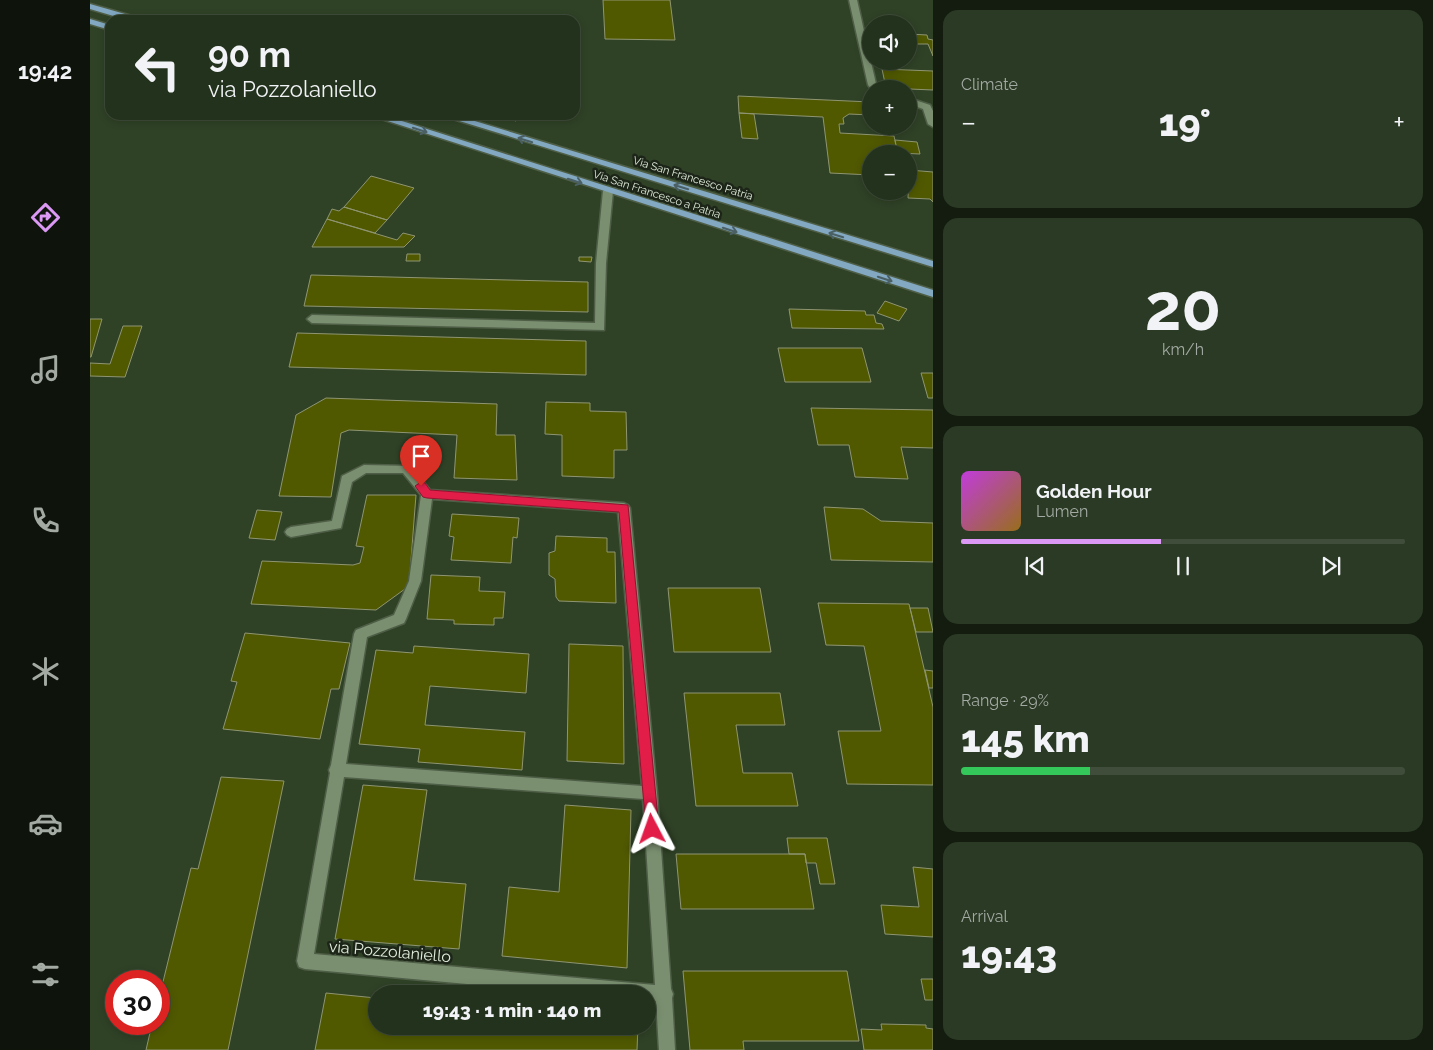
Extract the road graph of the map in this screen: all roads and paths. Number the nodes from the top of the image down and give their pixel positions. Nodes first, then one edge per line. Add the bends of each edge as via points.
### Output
1 (854, 0) edge
2 (90, 6) edge
3 (120, 15) edge
4 (90, 21) edge
5 (105, 26) edge
6 (871, 80) edge
7 (917, 104) edge
8 (389, 120) edge
9 (461, 120) edge
10 (933, 124) edge
11 (608, 191) junction
12 (933, 264) edge
13 (933, 294) edge
14 (312, 319) dead end
15 (427, 494) junction
16 (291, 532) dead end
17 (336, 770) junction
18 (650, 793) junction
19 (665, 994) junction
20 (667, 1050) edge

1 - 6 street
2 - 3 main road
4 - 5 main road
7 - 10 street via 927,107
8 -> 11 main road, Via San Francesco a Patria
12 -> 9 main road, Via San Francesco Patria
11 -> 13 main road, Via San Francesco a Patria
11 - 14 street via 601,263 600,327
15 - 16 street via 406,469 364,469 346,479 337,525
15 - 17 street, via Pozzolaniello via 415,581 399,619 361,634
15 - 18 street via 624,508
17 - 18 street
17 - 19 street, via Pozzolaniello via 305,961
18 - 19 street
19 - 20 street

